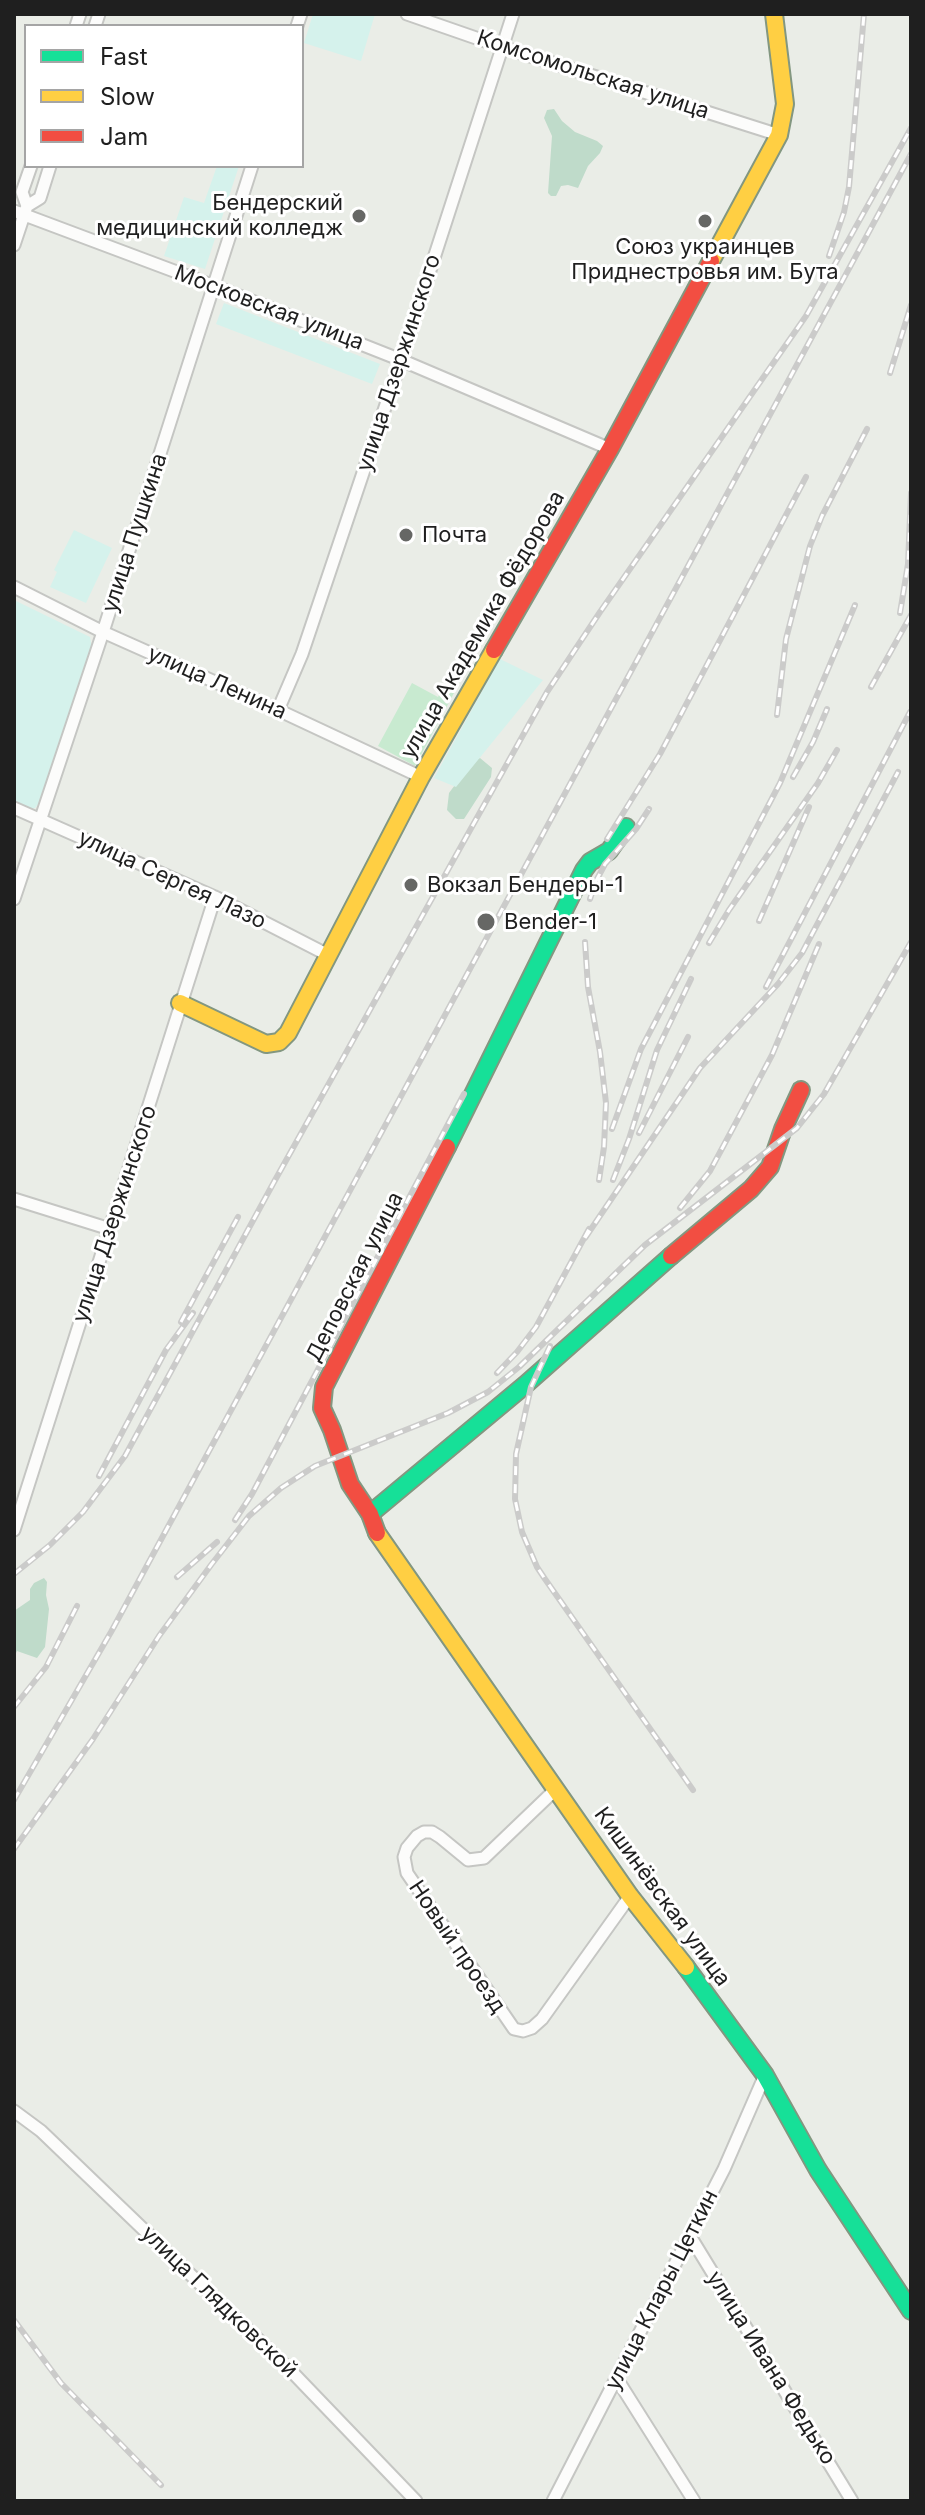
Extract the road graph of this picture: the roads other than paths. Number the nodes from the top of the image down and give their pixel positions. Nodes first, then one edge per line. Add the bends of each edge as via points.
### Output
1 (407, 14) edge
2 (513, 14) edge
3 (774, 14) edge
4 (502, 47) junction
5 (779, 135) junction
6 (30, 168) edge
7 (49, 168) edge
8 (251, 168) edge
9 (22, 210) edge
10 (14, 245) edge
11 (214, 286) junction
12 (401, 360) junction
13 (610, 449) junction
14 (14, 587) edge
15 (103, 632) junction
16 (278, 710) junction
17 (421, 777) junction
18 (14, 808) edge
19 (39, 819) junction
20 (626, 827) dead end
21 (215, 897) junction
22 (14, 899) edge
23 (328, 955) junction
24 (180, 1003) junction
25 (801, 1090) dead end
26 (14, 1199) edge
27 (110, 1229) junction
28 (370, 1514) junction
29 (14, 1530) edge
30 (556, 1789) junction
31 (630, 1896) junction
32 (765, 2075) junction
33 (14, 2111) edge
34 (690, 2236) junction
35 (911, 2311) edge
36 (617, 2379) junction
37 (416, 2501) edge
38 (553, 2501) edge
39 (694, 2501) edge
40 (852, 2501) edge

1 - 4 street, Комсомольская улица
2 - 4 street, улица Дзержинского
3 - 5 street via 785,104
4 - 5 street, Комсомольская улица
4 - 12 street, улица Дзержинского
5 - 13 street, улица Академика Фёдорова
6 - 9 street
7 - 9 street via 40,198
8 - 11 street, улица Пушкина
9 - 10 street
9 - 11 street, Московская улица
11 - 12 street, Московская улица
11 - 15 street, улица Пушкина
12 - 13 street, Московская улица
12 - 16 street, улица Дзержинского via 302,654
13 - 17 street, улица Академика Фёдорова
14 - 15 street, улица Ленина
15 - 16 street, улица Ленина
15 - 19 street, улица Пушкина
16 - 17 street, улица Ленина
17 - 23 street, улица Академика Фёдорова
18 - 19 street, улица Сергея Лазо
19 - 21 street, улица Сергея Лазо
19 - 22 street, улица Пушкина
20 - 28 street, Деповская улица via 609,851 584,870 324,1387 322,1408 350,1484
21 - 23 street, улица Сергея Лазо
21 - 24 street, улица Дзержинского
23 - 24 street, улица Академика Фёдорова via 279,1042 258,1041
24 - 27 street, улица Дзержинского
25 - 28 street via 761,1180
26 - 27 street
27 - 29 street, улица Дзержинского
28 - 30 street, Кишинёвская улица via 378,1536
30 - 31 street, Кишинёвская улица
30 - 31 street, Новый проезд via 484,1858 468,1860 432,1832 417,1836 404,1857 407,1873 514,2029 532,2028 542,2019
31 - 32 street, Кишинёвская улица
32 - 34 street, улица Клары Цеткин
32 - 35 street, Кишинёвская улица via 818,2170
33 - 37 street, улица Глядковской via 295,2375
34 - 36 street, улица Клары Цеткин
34 - 40 street, улица Ивана Федько
36 - 38 street, улица Клары Цеткин
36 - 39 street

